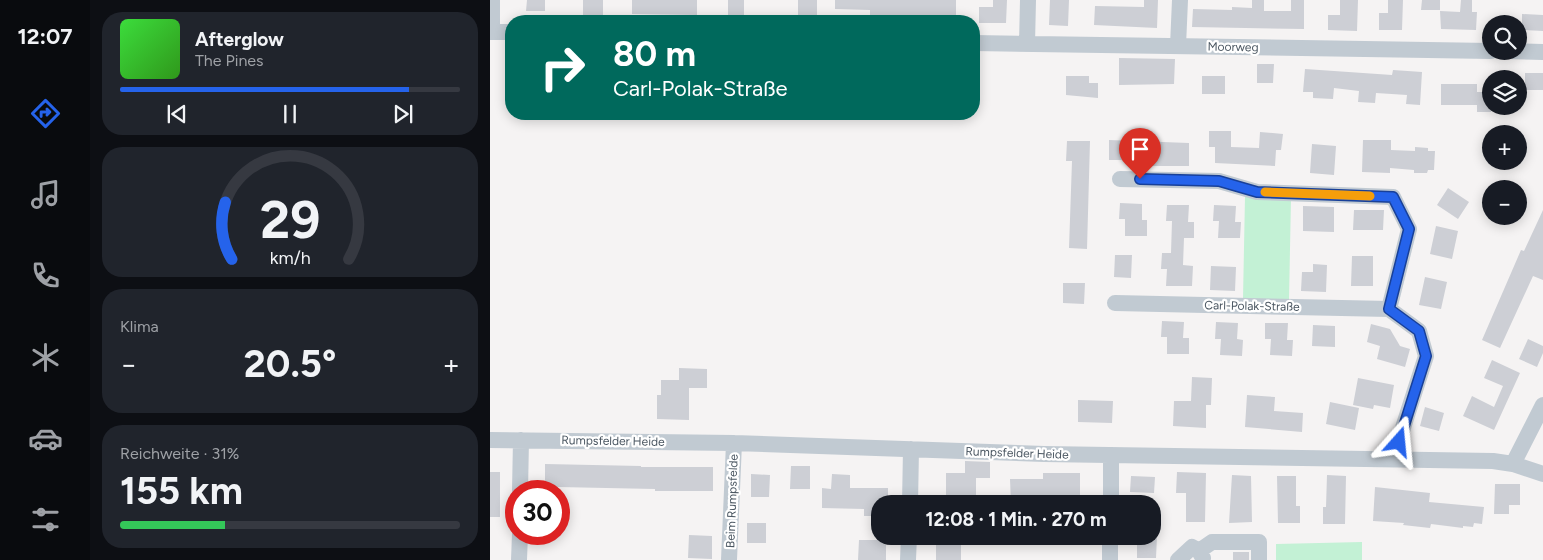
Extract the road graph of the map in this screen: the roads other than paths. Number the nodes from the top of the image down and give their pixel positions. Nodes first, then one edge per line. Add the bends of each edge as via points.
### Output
1 (492, 0) edge
2 (1028, 0) edge
3 (1180, 0) edge
4 (491, 32) edge
5 (505, 32) edge
6 (980, 43) edge
7 (1027, 44) junction
8 (1178, 46) junction
9 (1482, 51) edge
10 (1527, 52) edge
11 (1543, 52) edge
12 (1120, 179) dead end
13 (1115, 304) dead end
14 (1389, 309) junction
15 (1543, 405) edge
16 (490, 440) edge
17 (521, 440) junction
18 (734, 442) junction
19 (911, 449) junction
20 (1111, 455) junction
21 (1393, 459) junction
22 (1513, 464) junction
23 (1543, 474) edge
24 (520, 480) edge
25 (910, 495) edge
26 (1110, 495) edge
27 (520, 545) edge
28 (908, 545) edge
29 (1110, 545) edge
30 (1201, 555) edge
31 (519, 560) edge
32 (729, 560) edge
33 (908, 560) edge
34 (1110, 560) edge
35 (1178, 560) edge
36 (1259, 560) edge

1 - 4 street
2 - 7 street
3 - 8 street
4 - 5 street
6 - 7 street, Moorweg
7 - 8 street, Moorweg
8 - 9 street, Moorweg
10 - 11 street
12 - 14 street via 1219,181 1257,192 1393,197 1409,229
13 - 14 street, Carl-Polak-Straße
14 - 21 street via 1419,331 1426,356
15 - 22 street
16 - 17 street, Rumpsfelder Heide
17 - 18 street, Rumpsfelder Heide
17 - 24 street
18 - 19 street, Rumpsfelder Heide
18 - 32 street, Beim Rumpsfelde
19 - 20 street, Rumpsfelder Heide
19 - 25 street
20 - 21 street, Rumpsfelder Heide
20 - 26 street
21 - 22 street, Rumpsfelder Heide
22 - 23 street, Rumpsfelder Heide
27 - 31 street
28 - 33 street
29 - 34 street
30 - 35 street via 1192,547
30 - 36 street via 1212,542 1259,542

